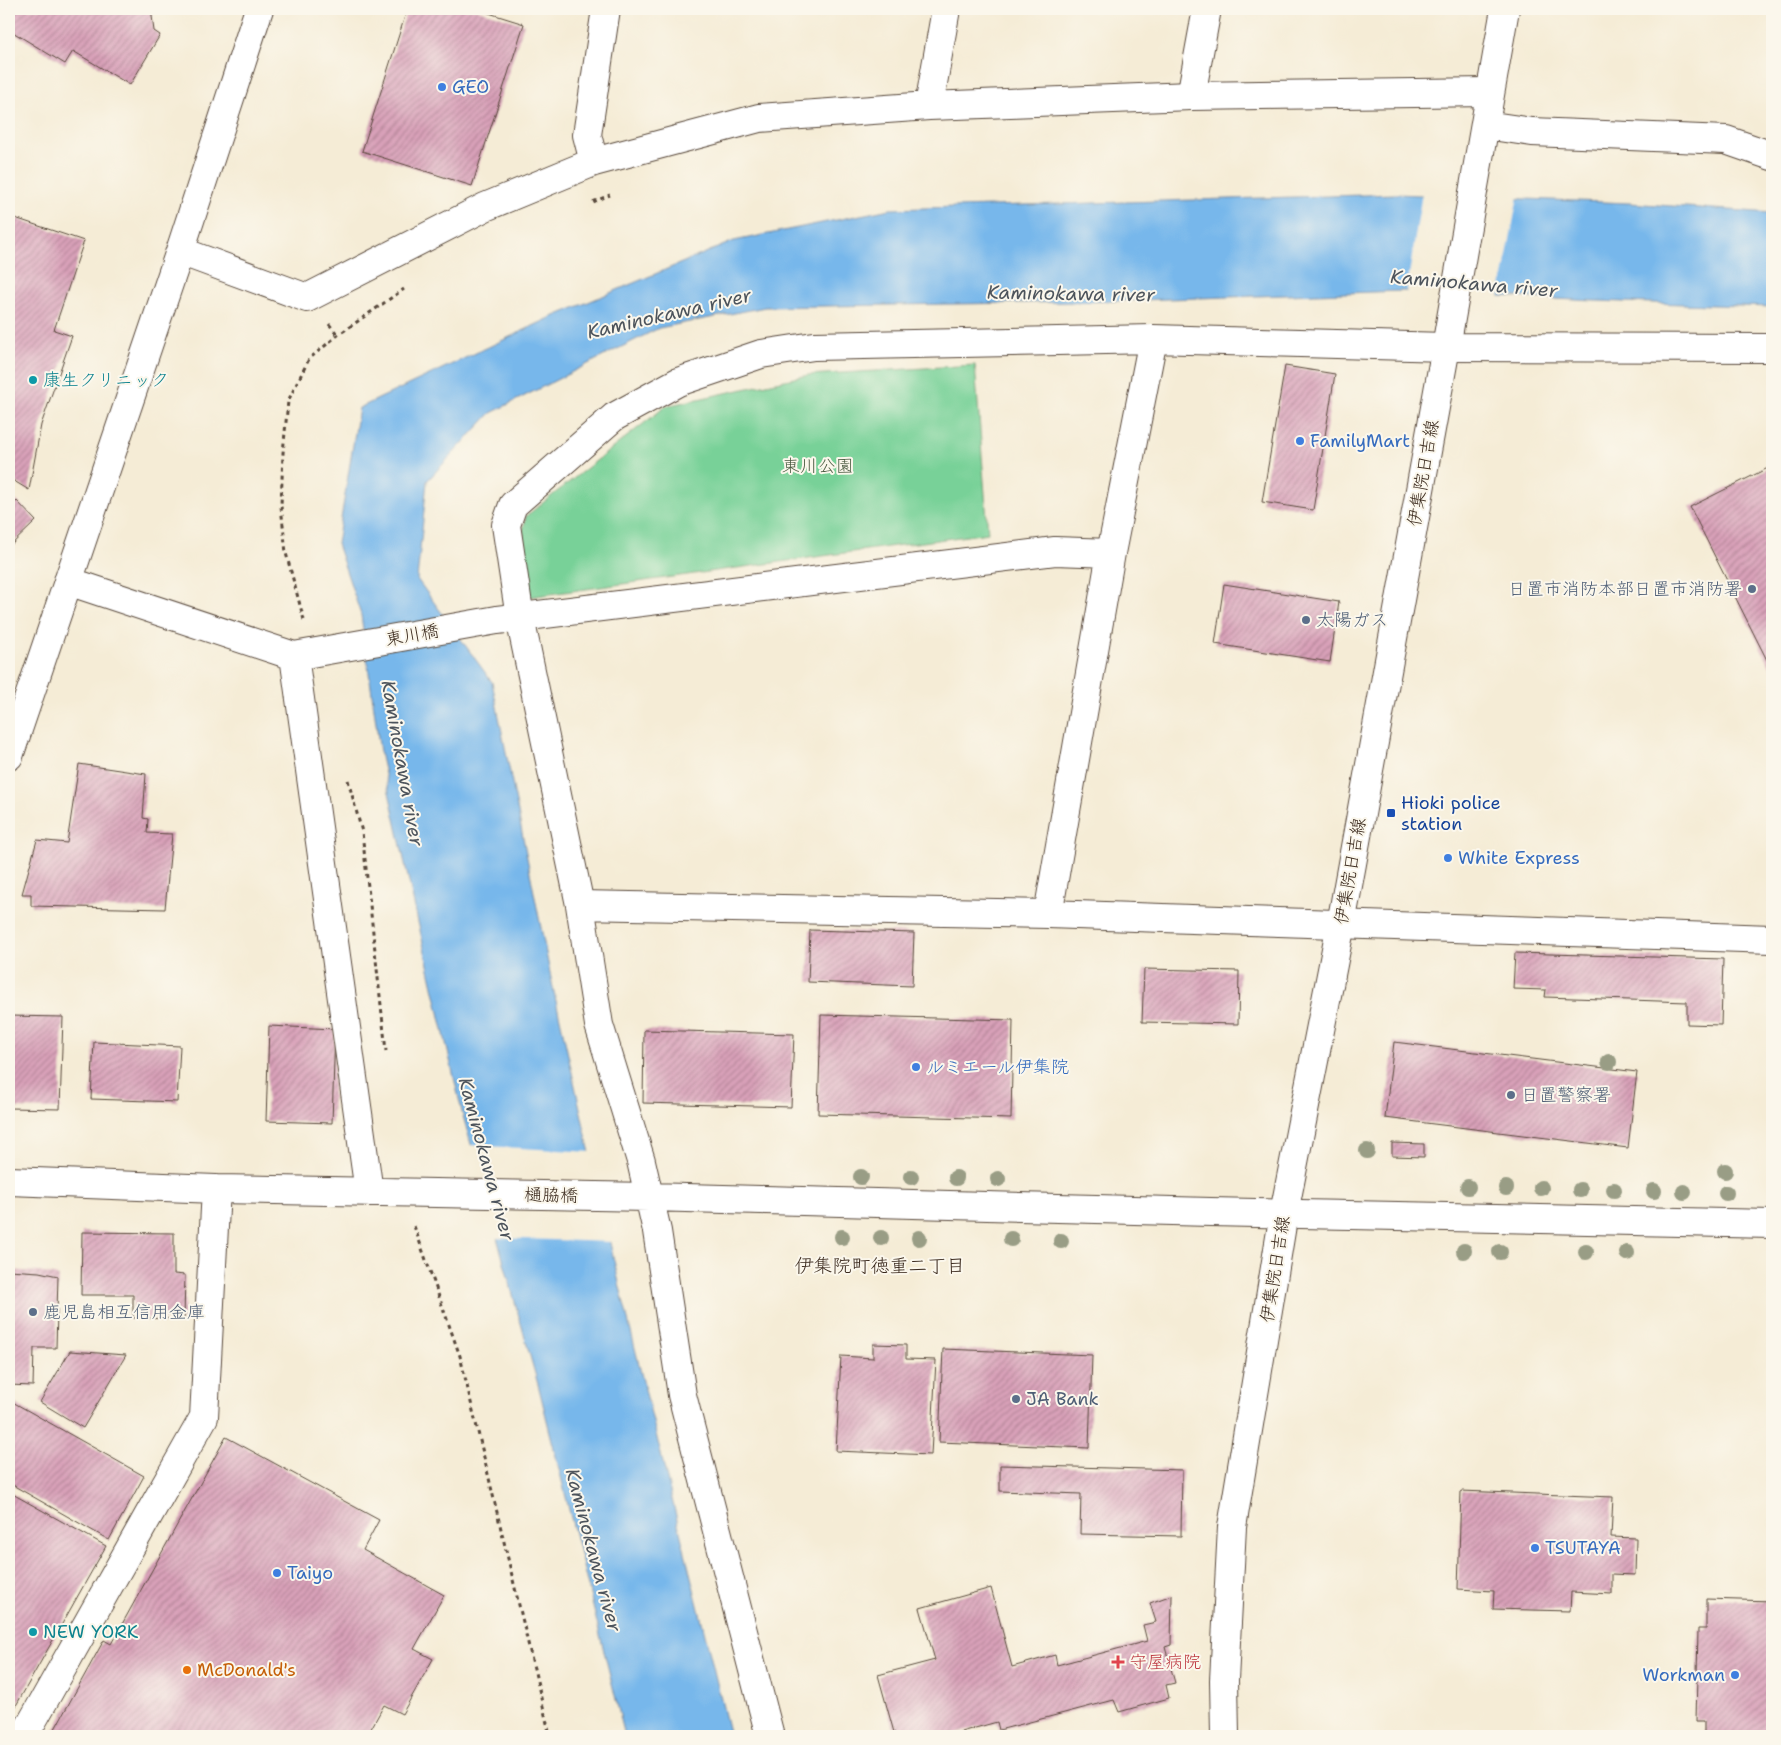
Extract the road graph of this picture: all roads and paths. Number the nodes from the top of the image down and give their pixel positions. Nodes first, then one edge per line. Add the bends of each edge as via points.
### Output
1 (258, 9) edge
2 (606, 9) edge
3 (946, 9) edge
4 (1207, 9) edge
5 (1505, 9) edge
6 (1490, 92) junction
7 (1191, 96) junction
8 (928, 106) junction
9 (1483, 136) junction
10 (1772, 156) edge
11 (594, 162) junction
12 (612, 195) dead end
13 (585, 205) dead end
14 (180, 251) junction
15 (407, 287) dead end
16 (1153, 339) junction
17 (1446, 347) junction
18 (1772, 348) edge
19 (1111, 553) junction
20 (68, 581) junction
21 (508, 619) junction
22 (311, 653) junction
23 (10, 745) edge
24 (580, 905) junction
25 (1048, 914) junction
26 (1341, 924) junction
27 (1772, 939) edge
28 (9, 1180) edge
29 (216, 1189) junction
30 (369, 1192) junction
31 (411, 1193) junction
32 (649, 1197) junction
33 (1284, 1213) junction
34 (1772, 1224) edge
35 (24, 1736) edge
36 (550, 1736) edge
37 (770, 1736) edge
38 (1225, 1736) edge

1 - 14 street
2 - 11 street via 587,135
3 - 8 street
4 - 7 street
5 - 6 street, 伊集院日吉線
6 - 7 street
6 - 9 street, 伊集院日吉線
7 - 8 street
8 - 11 street via 760,118
9 - 10 street via 1532,132 1726,140
9 - 17 street, 伊集院日吉線
11 - 14 street via 485,207 308,298
12 - 13 path
14 - 20 street
15 - 22 path via 309,359 288,401 281,506 286,553
16 - 17 street
16 - 19 street
16 - 21 street via 814,346 761,354 678,382 614,417 513,505 506,525
17 - 18 street
17 - 26 street, 伊集院日吉線
19 - 21 street, 東川橋 via 1055,552
19 - 25 street
20 - 22 street
20 - 23 street
21 - 22 street, 東川橋
21 - 24 street
22 - 30 street
24 - 25 street
24 - 32 street via 599,1025
25 - 26 street
26 - 27 street
26 - 33 street, 伊集院日吉線
28 - 29 street, 樋脇橋
29 - 30 street, 樋脇橋
29 - 35 street via 204,1416
30 - 31 street, 樋脇橋
31 - 32 street, 樋脇橋
31 - 36 path via 460,1356
32 - 33 street, 樋脇橋
32 - 37 street via 682,1395
33 - 34 street, 樋脇橋
33 - 38 street, 伊集院日吉線 via 1232,1527 1224,1680

